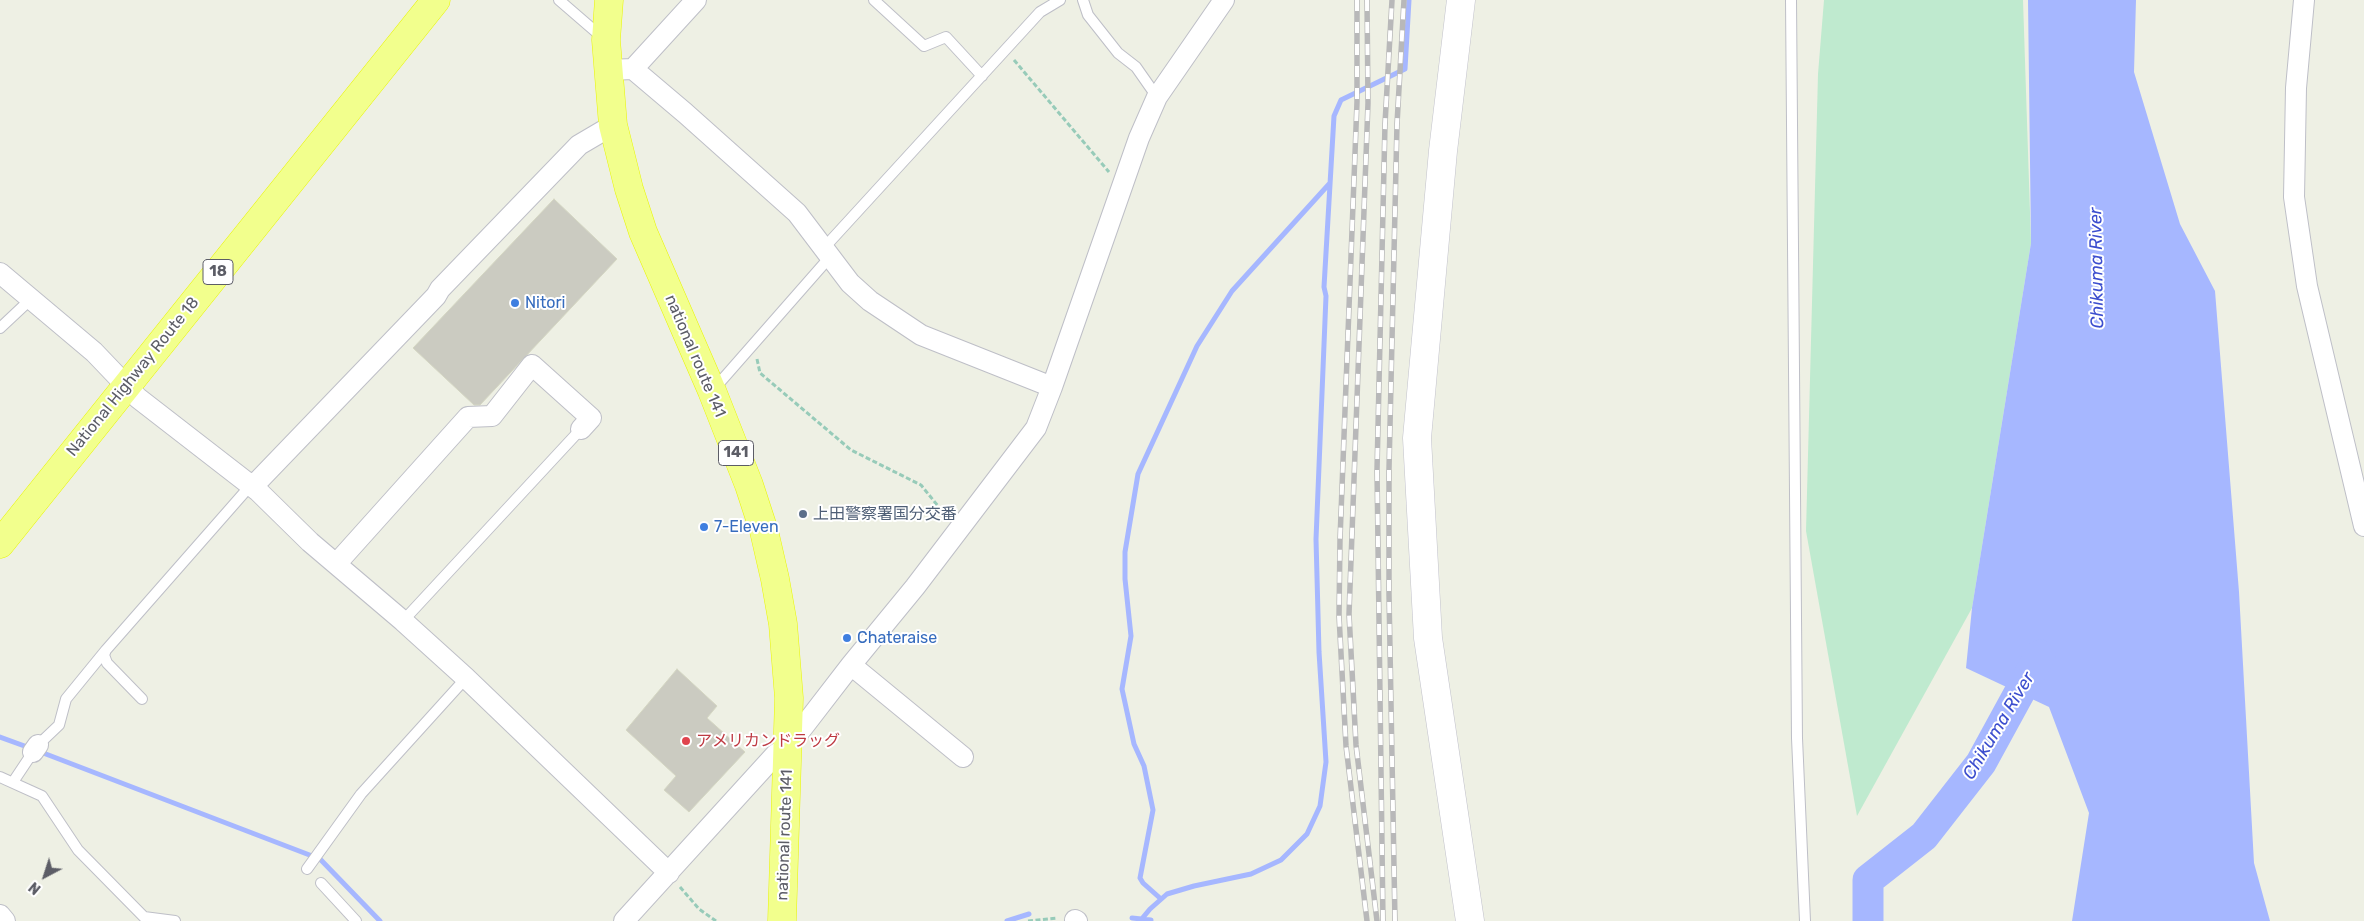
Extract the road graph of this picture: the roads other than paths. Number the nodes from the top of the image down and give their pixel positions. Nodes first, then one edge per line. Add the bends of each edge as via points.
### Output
1 (436, 0) edge
2 (558, 0) edge
3 (609, 0) edge
4 (696, 0) edge
5 (874, 0) edge
6 (1060, 0) edge
7 (1082, 0) edge
8 (1224, 0) edge
9 (1461, 0) edge
10 (1791, 0) edge
11 (2304, 0) edge
12 (606, 40) junction
13 (621, 70) junction
14 (982, 76) junction
15 (1157, 97) junction
16 (613, 126) junction
17 (826, 254) junction
18 (0, 273) edge
19 (32, 298) junction
20 (0, 328) edge
21 (125, 386) junction
22 (1052, 387) junction
23 (712, 391) junction
24 (581, 429) joint
25 (250, 486) junction
26 (2364, 526) edge
27 (0, 544) edge
28 (336, 563) junction
29 (403, 621) junction
30 (106, 650) junction
31 (851, 665) junction
32 (466, 678) junction
33 (142, 699) dead end
34 (788, 746) junction
35 (964, 757) dead end
36 (0, 777) edge
37 (14, 782) junction
38 (307, 869) dead end
39 (668, 873) junction
40 (321, 883) dead end
41 (0, 915) edge
42 (5, 921) edge
43 (175, 921) edge
44 (356, 921) edge
45 (624, 921) edge
46 (782, 921) edge
47 (1470, 921) edge
48 (1805, 921) edge

1 - 21 highway, National Highway Route 18 / 18
2 - 12 lane
3 - 12 highway, national route 141 / 141
4 - 13 street
5 - 14 lane via 924,46 946,37
6 - 14 lane via 1040,12
7 - 15 lane via 1088,15 1118,53 1136,68
8 - 15 street
9 - 47 street via 1442,161 1417,438 1428,638
10 - 48 lane via 1797,738
11 - 26 street via 2296,88 2294,197 2307,286
12 - 13 highway, national route 141 / 141
13 - 16 highway, national route 141 / 141
13 - 17 street via 797,213
14 - 17 lane
15 - 22 street
16 - 23 highway, national route 141 / 141 via 638,218
16 - 25 street via 579,145
17 - 22 street via 850,284 870,301 921,334
17 - 23 lane
18 - 19 street
19 - 20 lane
19 - 21 street via 94,352
21 - 25 street
21 - 27 highway, National Highway Route 18 / 18
22 - 31 street via 1036,428
23 - 34 highway, national route 141 / 141 via 749,485 775,579 787,660
24 - 28 street via 591,418 532,365 492,416 468,417
24 - 29 lane
25 - 28 street
25 - 30 lane
28 - 29 street
29 - 32 street
30 - 33 lane via 106,663
30 - 37 lane via 66,699 59,726 35,749
31 - 34 street
31 - 35 street
32 - 38 lane via 361,794
32 - 39 street
34 - 39 street via 776,754
34 - 46 highway, national route 141 / 141
36 - 37 lane
37 - 43 lane via 42,796 78,850 144,916
39 - 45 street
40 - 44 lane
41 - 42 street

